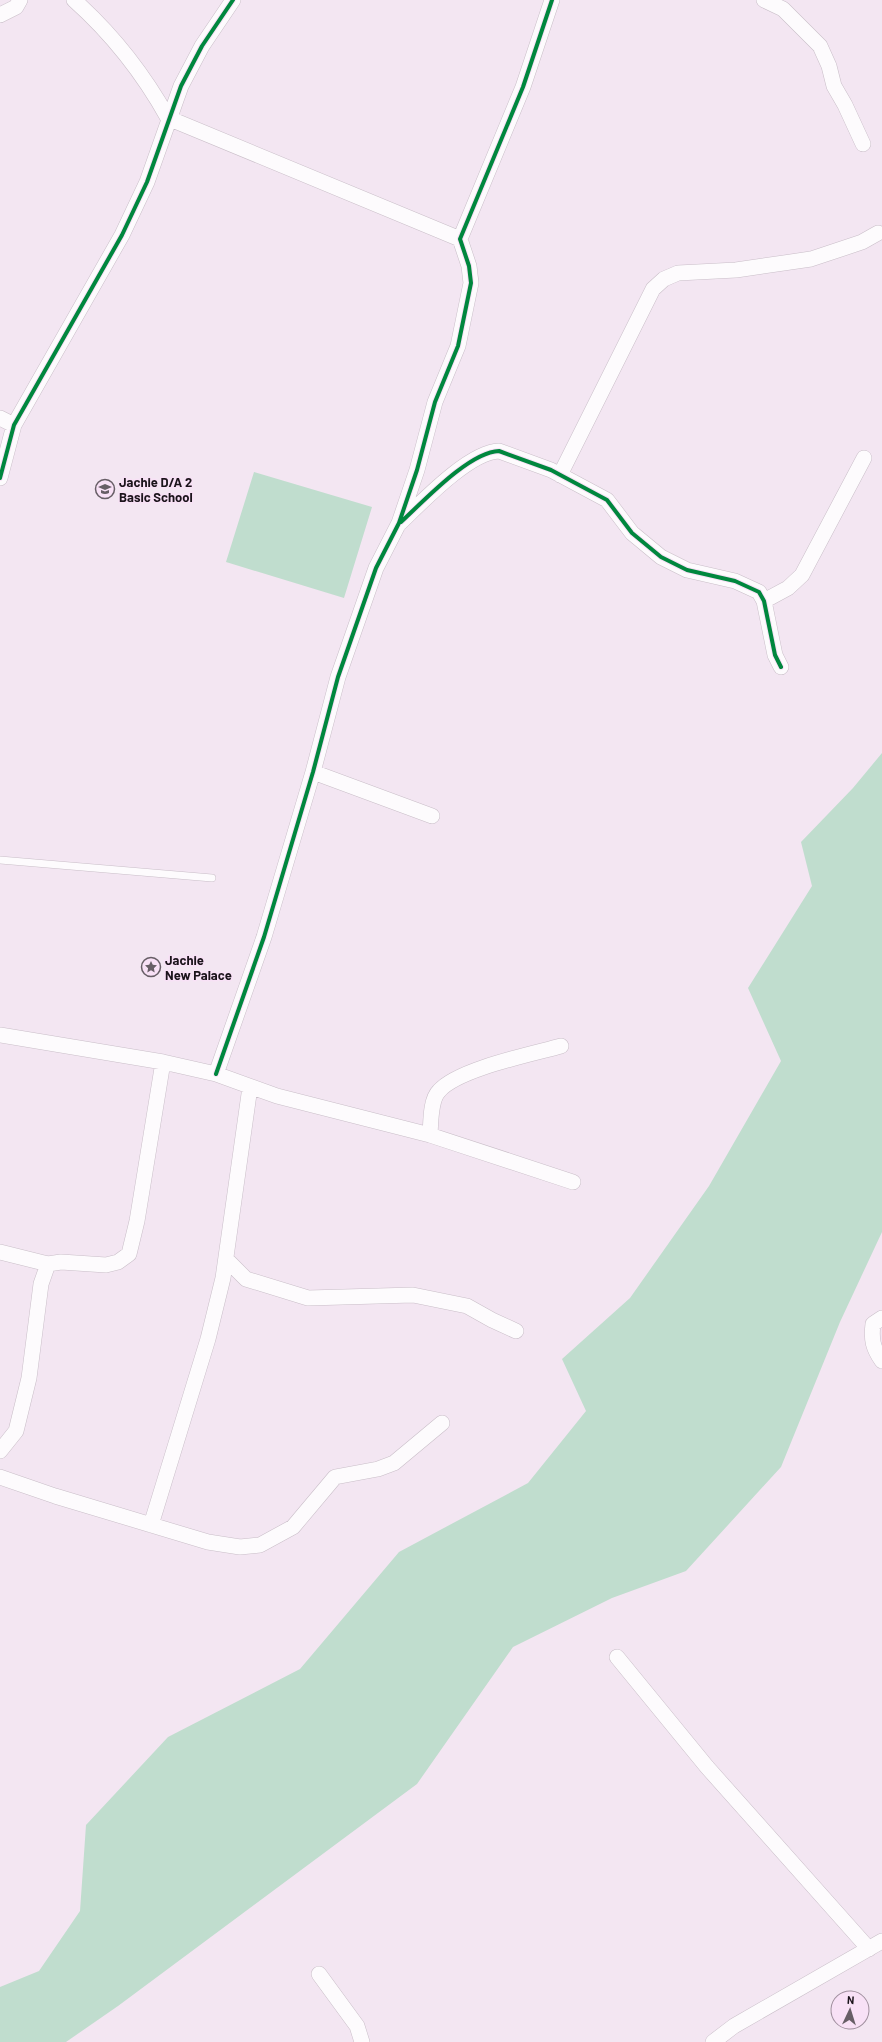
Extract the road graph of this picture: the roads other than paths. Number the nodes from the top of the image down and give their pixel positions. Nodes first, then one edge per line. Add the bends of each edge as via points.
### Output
1 (20, 0) edge
2 (74, 0) edge
3 (233, 0) edge
4 (552, 0) edge
5 (764, 0) edge
6 (0, 15) edge
7 (168, 118) junction
8 (863, 144) dead end
9 (878, 233) dead end
10 (460, 239) junction
11 (0, 418) edge
12 (14, 425) junction
13 (864, 458) dead end
14 (560, 475) junction
15 (0, 478) edge
16 (400, 523) junction
17 (764, 601) junction
18 (780, 667) dead end
19 (313, 772) junction
20 (432, 816) dead end
21 (0, 860) edge
22 (212, 878) dead end
23 (0, 1035) edge
24 (562, 1046) dead end
25 (163, 1062) junction
26 (216, 1074) junction
27 (250, 1088) junction
28 (430, 1135) junction
29 (573, 1182) dead end
30 (0, 1252) edge
31 (226, 1259) junction
32 (48, 1264) junction
33 (882, 1318) edge
34 (516, 1331) dead end
35 (882, 1360) edge
36 (442, 1423) dead end
37 (0, 1451) edge
38 (0, 1477) edge
39 (152, 1525) junction
40 (617, 1657) dead end
41 (882, 1941) edge
42 (869, 1949) junction
43 (319, 1974) dead end
44 (362, 2042) edge
45 (713, 2042) edge

1 - 6 street via 16,7
2 - 7 street via 110,37 151,86
3 - 7 street via 202,46
4 - 10 street via 523,87
5 - 8 street via 783,9 820,46 834,86
7 - 10 street
7 - 12 street via 147,182 122,235
9 - 14 street via 862,242 811,259 736,270 678,273 664,279 653,289
10 - 16 street via 469,266 470,296 458,346 435,402
11 - 12 street
12 - 15 street
13 - 17 street via 802,575 788,588
14 - 16 street via 499,451 490,452 477,457 452,476
14 - 17 street via 607,500 632,533 661,557 687,570 735,581 759,592
16 - 19 street via 376,568 338,677
17 - 18 street via 775,655
19 - 20 street
19 - 26 street via 264,937
21 - 22 lane
23 - 25 street
24 - 28 street via 478,1070 450,1082 438,1092 431,1112
25 - 26 street
25 - 32 street via 137,1221 129,1254 118,1262 106,1265 61,1262
26 - 27 street
27 - 28 street
27 - 31 street
28 - 29 street
30 - 32 street
31 - 34 street via 246,1279 308,1298 413,1295 467,1306
31 - 39 street via 208,1339
32 - 37 street via 41,1284 29,1378 16,1431
33 - 35 street via 873,1324 872,1336 874,1349
36 - 39 street via 394,1463 378,1469 335,1477 293,1527 260,1545 223,1545
38 - 39 street
40 - 42 street via 707,1767
41 - 42 street
42 - 45 street via 734,2026
43 - 44 street via 357,2026

